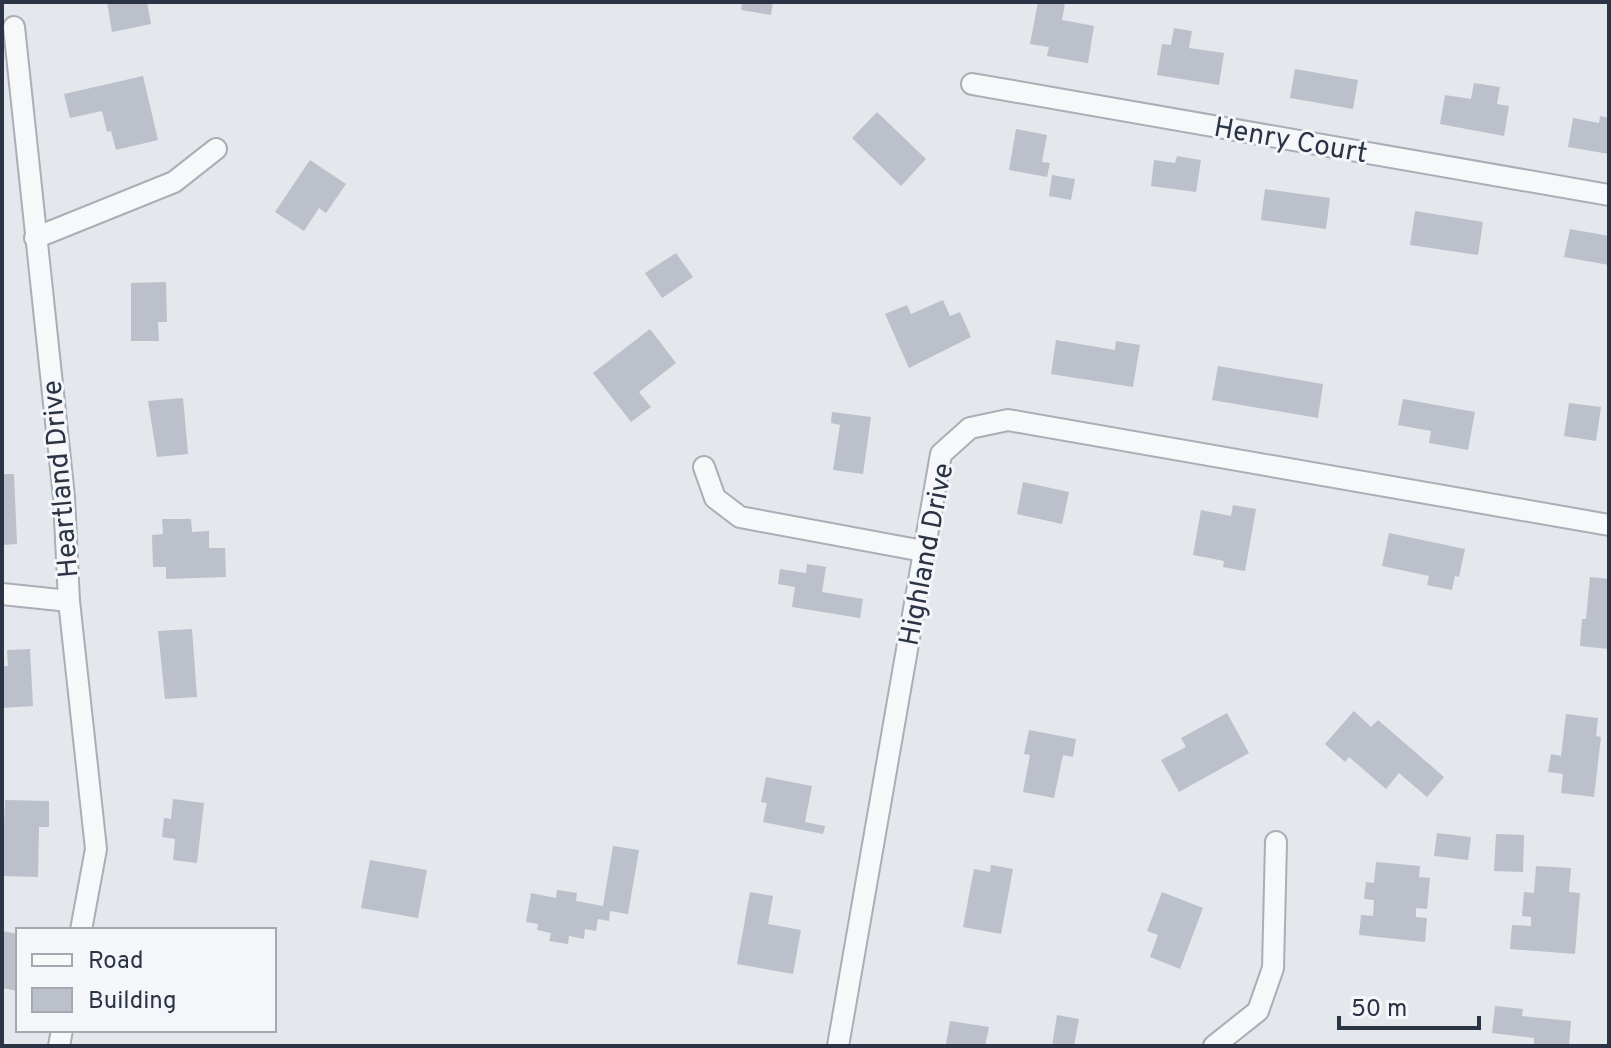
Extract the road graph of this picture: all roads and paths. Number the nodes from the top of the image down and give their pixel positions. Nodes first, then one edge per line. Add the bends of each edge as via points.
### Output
1 (14, 27) dead end
2 (972, 84) dead end
3 (216, 149) dead end
4 (1609, 195) edge
5 (35, 238) junction
6 (704, 467) dead end
7 (1609, 525) edge
8 (923, 551) junction
9 (2, 594) edge
10 (69, 601) junction
11 (1276, 842) dead end
12 (81, 928) edge
13 (838, 1046) edge
14 (1214, 1046) edge

1 - 5 street, Heartland Drive
2 - 4 street, Henry Court
3 - 5 street via 174,182
5 - 10 street, Heartland Drive via 64,497
6 - 8 street via 715,498 740,517
7 - 8 street, Highland Drive via 1008,420 970,428 941,454
8 - 13 street, Highland Drive
9 - 10 street
10 - 12 street, Heartland Drive via 96,849
11 - 14 street via 1273,968 1258,1011

